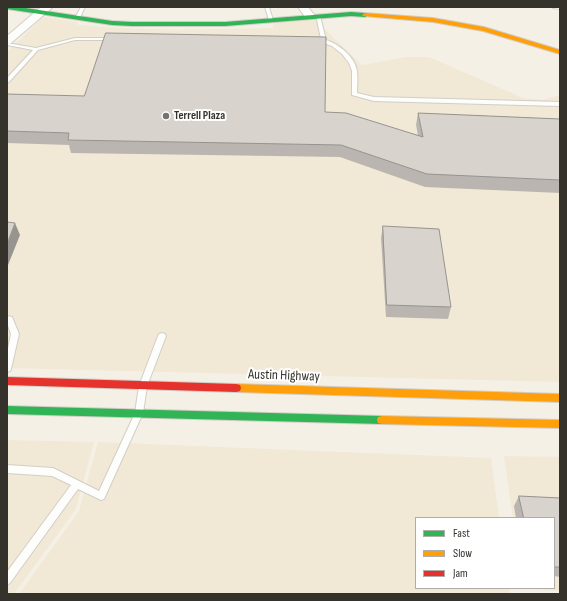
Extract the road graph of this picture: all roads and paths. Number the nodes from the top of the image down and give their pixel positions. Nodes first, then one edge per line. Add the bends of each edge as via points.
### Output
1 (7, 7) edge
2 (83, 7) edge
3 (267, 7) edge
4 (304, 7) edge
5 (555, 7) edge
6 (560, 8) edge
7 (44, 10) edge
8 (314, 16) junction
9 (77, 18) junction
10 (271, 20) junction
11 (116, 39) edge
12 (309, 40) edge
13 (324, 40) junction
14 (7, 43) edge
15 (36, 49) junction
16 (560, 52) edge
17 (7, 81) edge
18 (560, 104) edge
19 (7, 319) edge
20 (162, 336) dead end
21 (7, 369) edge
22 (7, 381) edge
23 (143, 386) junction
24 (560, 398) edge
25 (7, 410) edge
26 (139, 413) junction
27 (560, 424) edge
28 (7, 469) edge
29 (77, 484) junction
30 (7, 580) edge

1 - 7 main road
2 - 9 lane
3 - 10 lane
4 - 8 street
5 - 6 lane
7 - 9 main road
7 - 14 street
8 - 10 main road
8 - 13 lane
8 - 16 main road via 374,14 433,20 484,29
9 - 10 main road via 112,23 191,25
11 - 15 lane via 75,39
12 - 13 lane
13 - 18 lane via 344,53 354,69 354,94 374,99
14 - 15 lane
15 - 17 lane
19 - 21 lane via 15,334
20 - 23 lane
22 - 23 main road, Austin Highway
23 - 24 main road, Austin Highway
23 - 26 lane
25 - 26 main road
26 - 27 main road
26 - 29 lane via 101,496
28 - 29 lane via 53,472
29 - 30 lane

